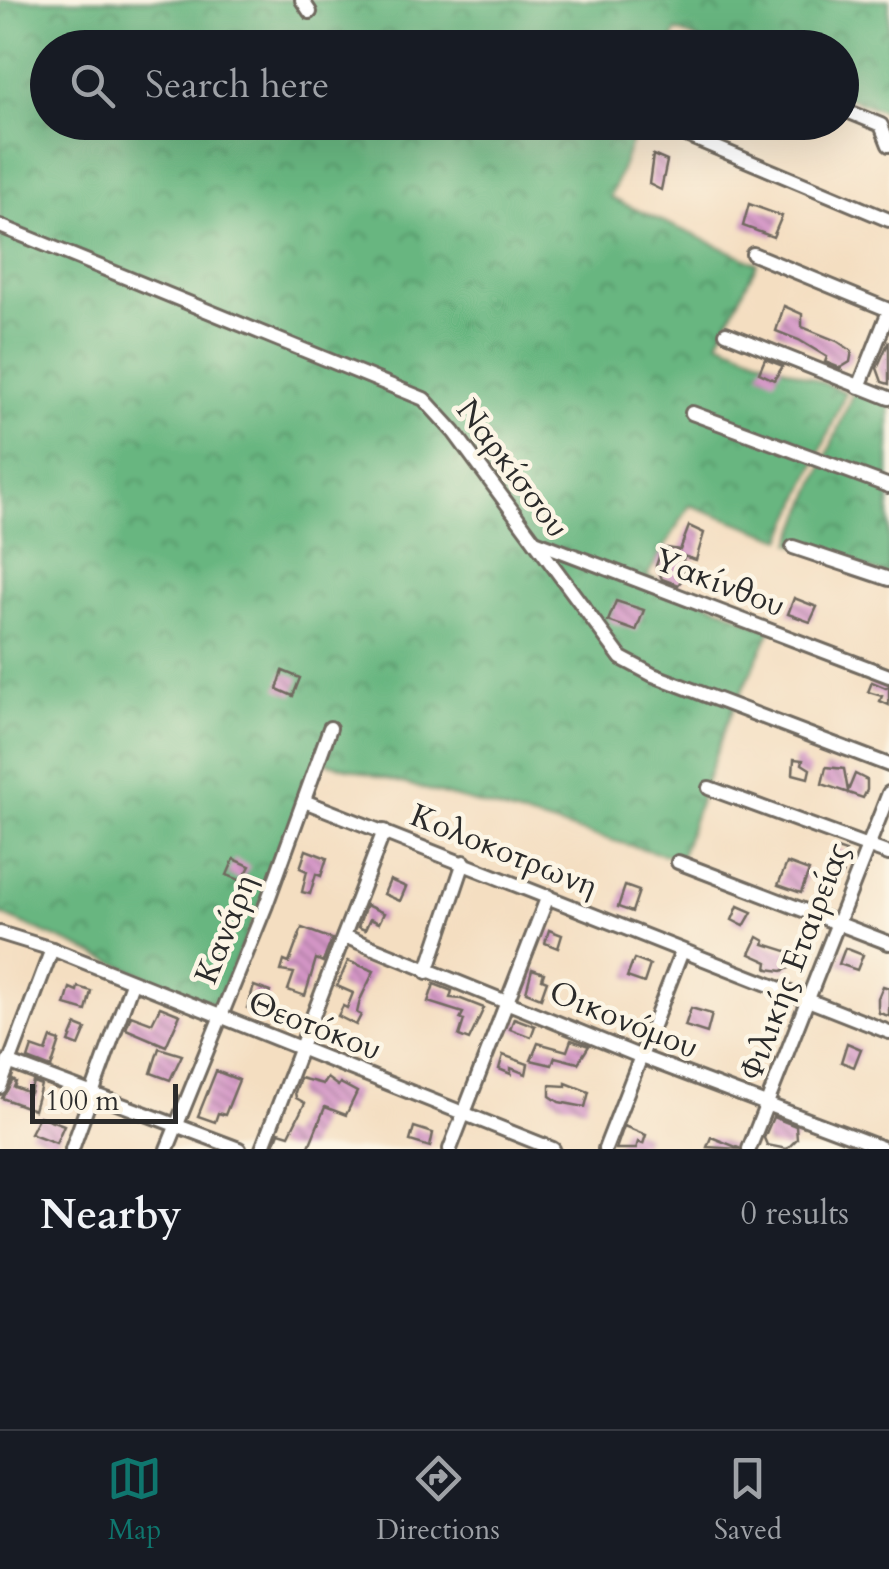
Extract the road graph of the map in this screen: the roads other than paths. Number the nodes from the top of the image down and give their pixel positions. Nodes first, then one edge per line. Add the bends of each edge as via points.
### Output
1 (859, 116) edge
2 (698, 140) edge
3 (889, 145) edge
4 (889, 220) edge
5 (0, 226) edge
6 (753, 254) dead end
7 (889, 310) edge
8 (726, 333) dead end
9 (859, 387) junction
10 (889, 398) edge
11 (692, 413) dead end
12 (889, 486) edge
13 (532, 540) junction
14 (793, 547) dead end
15 (889, 579) edge
16 (889, 676) edge
17 (330, 728) dead end
18 (889, 765) edge
19 (708, 788) dead end
20 (889, 793) edge
21 (304, 801) junction
22 (384, 831) junction
23 (868, 846) junction
24 (889, 854) edge
25 (464, 862) junction
26 (678, 862) dead end
27 (548, 896) junction
28 (838, 924) junction
29 (0, 932) edge
30 (344, 936) junction
31 (889, 943) edge
32 (52, 949) junction
33 (682, 951) junction
34 (428, 972) junction
35 (132, 983) junction
36 (807, 999) junction
37 (507, 1002) junction
38 (218, 1017) junction
39 (889, 1032) edge
40 (300, 1046) junction
41 (639, 1056) junction
42 (8, 1062) junction
43 (0, 1087) edge
44 (92, 1093) junction
45 (768, 1104) junction
46 (464, 1114) junction
47 (176, 1124) junction
48 (72, 1149) edge
49 (167, 1149) edge
50 (239, 1149) edge
51 (262, 1149) edge
52 (450, 1149) edge
53 (554, 1149) edge
54 (605, 1149) edge
55 (749, 1149) edge
56 (886, 1149) edge

1 - 3 street via 881,125
2 - 4 street
5 - 13 street, Ναρκίσσου via 424,399
6 - 7 street
7 - 9 street
8 - 9 street
9 - 10 street
11 - 12 street
13 - 16 street, Υακίνθου
13 - 18 street, Ναρκίσσου via 611,647 636,668
14 - 15 street
17 - 21 street, Κανάρη
19 - 23 street
20 - 23 street, Φιλικής Εταιρείας
21 - 22 street, Κολοκοτρωνη
21 - 38 street, Κανάρη
22 - 25 street, Κολοκοτρωνη
22 - 30 street
23 - 24 street
23 - 28 street, Φιλικής Εταιρείας
25 - 27 street, Κολοκοτρωνη
25 - 34 street
26 - 28 street
27 - 33 street, Κολοκοτρωνη
27 - 37 street
28 - 31 street
28 - 36 street, Φιλικής Εταιρείας
29 - 32 street, Θεοτόκου
30 - 34 street, Οικονόμου
30 - 40 street
32 - 35 street, Θεοτόκου
32 - 42 street
33 - 36 street, Κολοκοτρωνη
33 - 41 street
34 - 37 street, Οικονόμου
35 - 38 street, Θεοτόκου
35 - 44 street
36 - 39 street, Κολοκοτρωνη
36 - 45 street, Φιλικής Εταιρείας
37 - 41 street, Οικονόμου
37 - 46 street
38 - 40 street, Θεοτόκου
38 - 47 street, Κανάρη
40 - 46 street, Θεοτόκου
40 - 51 street
41 - 45 street, Οικονόμου
41 - 54 street
42 - 43 street
42 - 44 street
44 - 47 street
44 - 48 street
45 - 55 street, Φιλικής Εταιρείας
45 - 56 street, Οικονόμου
46 - 52 street
46 - 53 street, Θεοτόκου
47 - 49 street, Κανάρη
47 - 50 street

